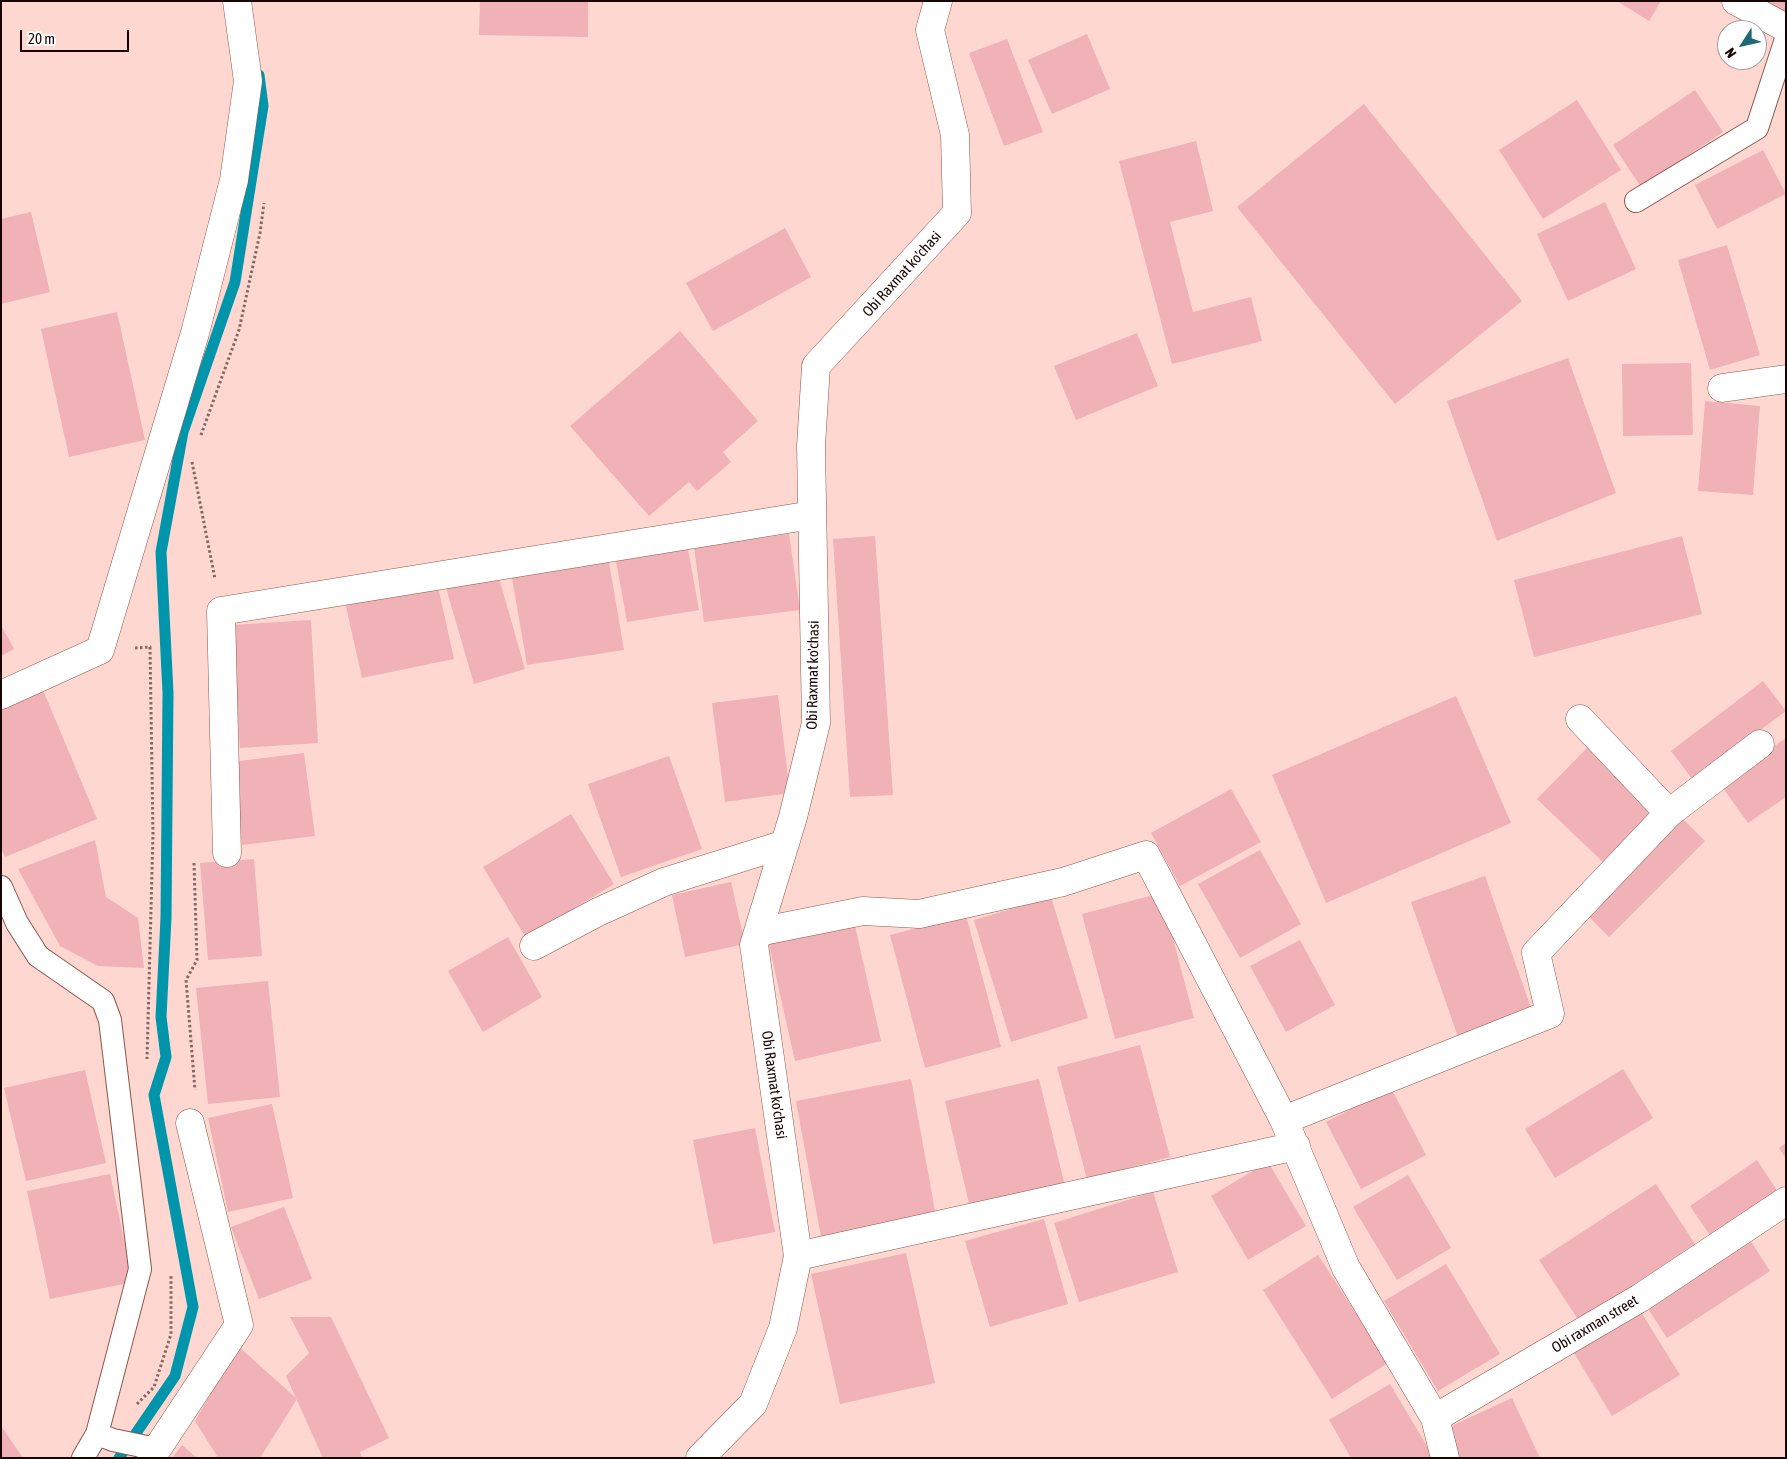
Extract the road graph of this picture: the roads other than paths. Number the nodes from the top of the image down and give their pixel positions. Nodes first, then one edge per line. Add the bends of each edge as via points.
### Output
1 (237, 1) edge
2 (938, 1) edge
3 (1736, 1) edge
4 (1786, 28) edge
5 (1786, 39) edge
6 (1636, 201) dead end
7 (1786, 379) edge
8 (1722, 388) dead end
9 (812, 515) junction
10 (1, 695) edge
11 (1580, 719) dead end
12 (1760, 744) dead end
13 (1669, 813) junction
14 (785, 844) junction
15 (227, 853) road end
16 (1, 887) edge
17 (758, 932) junction
18 (534, 946) dead end
19 (1284, 1120) junction
20 (190, 1123) road end
21 (1296, 1146) junction
22 (1786, 1201) edge
23 (798, 1256) junction
24 (1435, 1418) junction
25 (105, 1437) junction
26 (150, 1451) edge
27 (83, 1458) edge
28 (700, 1458) edge
29 (1445, 1458) edge

1 - 10 street via 248,81 234,180 195,333 100,650
2 - 9 street, Obi Raxmat ko'chasi via 930,30 955,135 958,212 816,366 811,446
3 - 4 street
5 - 6 lane via 1757,128
7 - 8 street
9 - 14 street, Obi Raxmat ko'chasi via 816,723
9 - 15 street via 222,611
11 - 13 street
12 - 13 street
13 - 19 street via 1536,953 1550,1014
14 - 17 street, Obi Raxmat ko'chasi
14 - 18 street via 664,882
16 - 25 lane via 17,923 38,956 103,1001 110,1020 140,1269
17 - 19 street via 863,911 920,914 1063,882 1146,855
17 - 23 street, Obi Raxmat ko'chasi via 754,945
19 - 21 street
20 - 26 street via 239,1325
21 - 23 street
21 - 24 street via 1346,1268
22 - 24 street, Obi raxman street via 1640,1298
23 - 28 street, Obi Raxmat ko'chasi via 783,1328 754,1404
24 - 29 street
25 - 26 lane
25 - 27 lane

